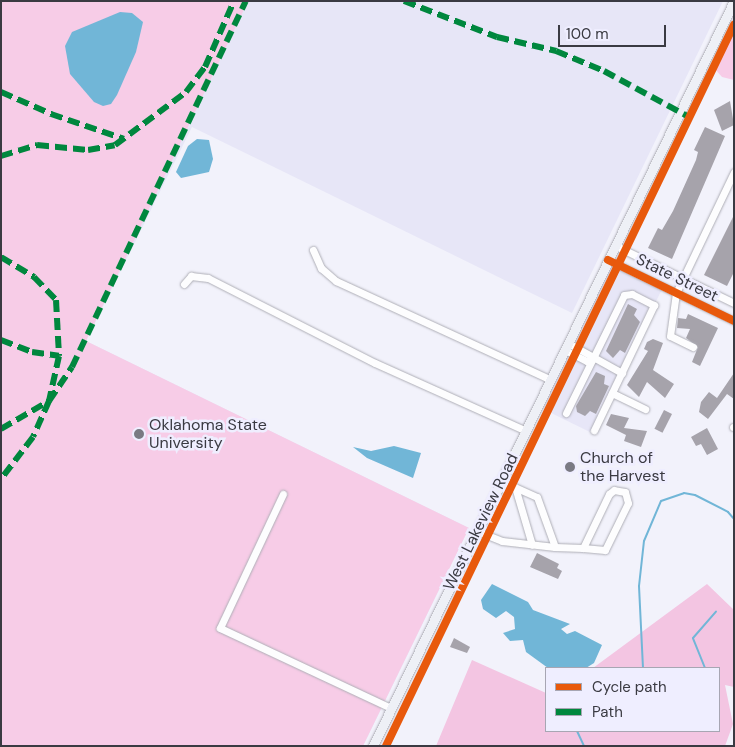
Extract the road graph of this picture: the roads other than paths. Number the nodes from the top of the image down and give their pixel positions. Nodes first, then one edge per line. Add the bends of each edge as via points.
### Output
1 (734, 1) edge
2 (734, 172) edge
3 (616, 246) junction
4 (313, 250) dead end
5 (608, 260) junction
6 (683, 278) junction
7 (184, 284) dead end
8 (676, 293) junction
9 (734, 303) edge
10 (734, 321) edge
11 (567, 347) junction
12 (693, 347) dead end
13 (593, 359) junction
14 (622, 373) junction
15 (551, 380) junction
16 (612, 393) junction
17 (645, 409) dead end
18 (566, 413) dead end
19 (594, 430) dead end
20 (526, 431) junction
21 (502, 481) junction
22 (515, 487) junction
23 (283, 494) dead end
24 (477, 531) junction
25 (532, 544) junction
26 (555, 547) junction
27 (582, 548) junction
28 (391, 708) junction
29 (373, 746) edge

1 - 3 main road, West Lakeview Road
2 - 6 street
3 - 5 main road, West Lakeview Road
3 - 6 street, State Street
4 - 15 street via 321,268 336,281
5 - 8 street, State Street
5 - 11 main road, West Lakeview Road
6 - 8 street
6 - 9 street, State Street
7 - 20 street via 192,276 208,278 376,363
8 - 10 street, State Street
8 - 12 street via 670,336
11 - 13 street via 587,360
11 - 15 main road, West Lakeview Road
13 - 14 street
13 - 14 street via 624,295 632,294 654,305
13 - 18 street
14 - 16 street
15 - 20 main road, West Lakeview Road
16 - 17 street
16 - 19 street
20 - 21 main road, West Lakeview Road
21 - 22 street
21 - 24 main road, West Lakeview Road
22 - 25 street
22 - 26 street via 537,497
23 - 28 street via 220,628
24 - 25 street via 502,541
24 - 28 main road, West Lakeview Road
25 - 26 street
26 - 27 street
27 - 27 street via 605,550 628,503 625,492 614,490 609,494
28 - 29 main road, West Lakeview Road

